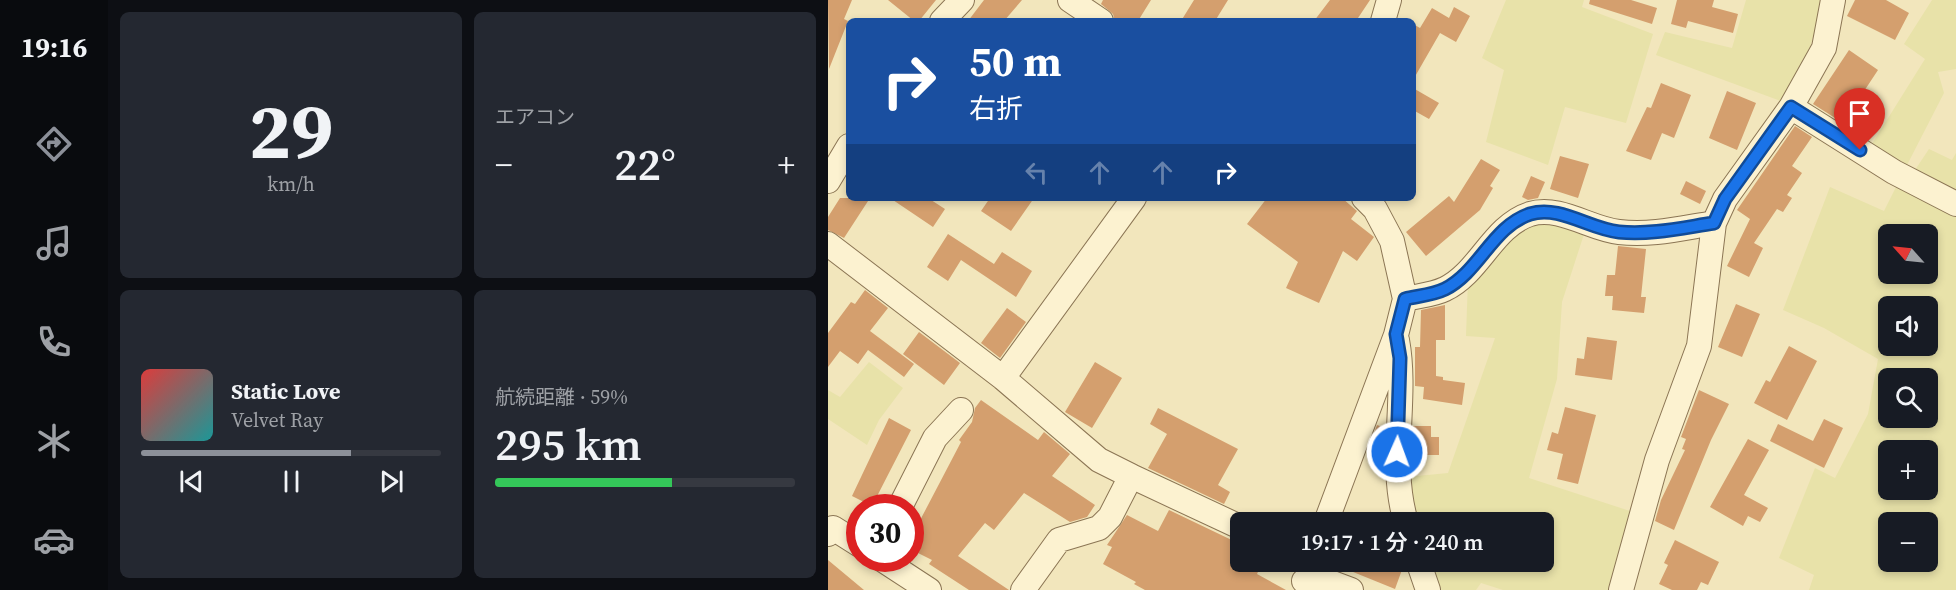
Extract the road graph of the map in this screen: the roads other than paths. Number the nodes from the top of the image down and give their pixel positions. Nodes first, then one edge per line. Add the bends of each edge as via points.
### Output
1 (962, 0) edge
2 (1070, 0) edge
3 (1389, 0) edge
4 (1833, 0) edge
5 (945, 18) edge
6 (1097, 18) edge
7 (1384, 18) edge
8 (1791, 107) junction
9 (846, 151) edge
10 (828, 181) edge
11 (1132, 201) edge
12 (1367, 201) edge
13 (1956, 204) edge
14 (1714, 223) junction
15 (828, 244) edge
16 (1405, 299) junction
17 (1396, 334) junction
18 (1003, 378) junction
19 (961, 410) dead end
20 (1131, 476) junction
21 (907, 494) edge
22 (1330, 512) edge
23 (1403, 512) edge
24 (1230, 522) edge
25 (828, 534) edge
26 (846, 536) edge
27 (901, 572) edge
28 (1422, 572) edge
29 (1305, 577) edge
30 (929, 590) edge
31 (1023, 590) edge
32 (1351, 590) edge
33 (1428, 590) edge
34 (1621, 590) edge

1 - 5 street
2 - 6 street
3 - 7 street
4 - 8 street via 1824,48
8 - 13 street
8 - 14 street via 1725,199
9 - 10 street
11 - 18 street
12 - 16 street via 1392,242
14 - 16 street via 1646,235 1615,232 1549,211 1530,214 1510,225 1461,278 1444,290
14 - 34 street via 1699,346 1657,460
15 - 18 street
16 - 17 street
17 - 22 street
17 - 23 street via 1400,358 1397,452
18 - 20 street via 1099,460
19 - 21 street via 935,438
20 - 24 street
20 - 31 street via 1110,517 1099,528 1059,540
25 - 26 street via 834,528
27 - 30 street
28 - 33 street
29 - 32 street

